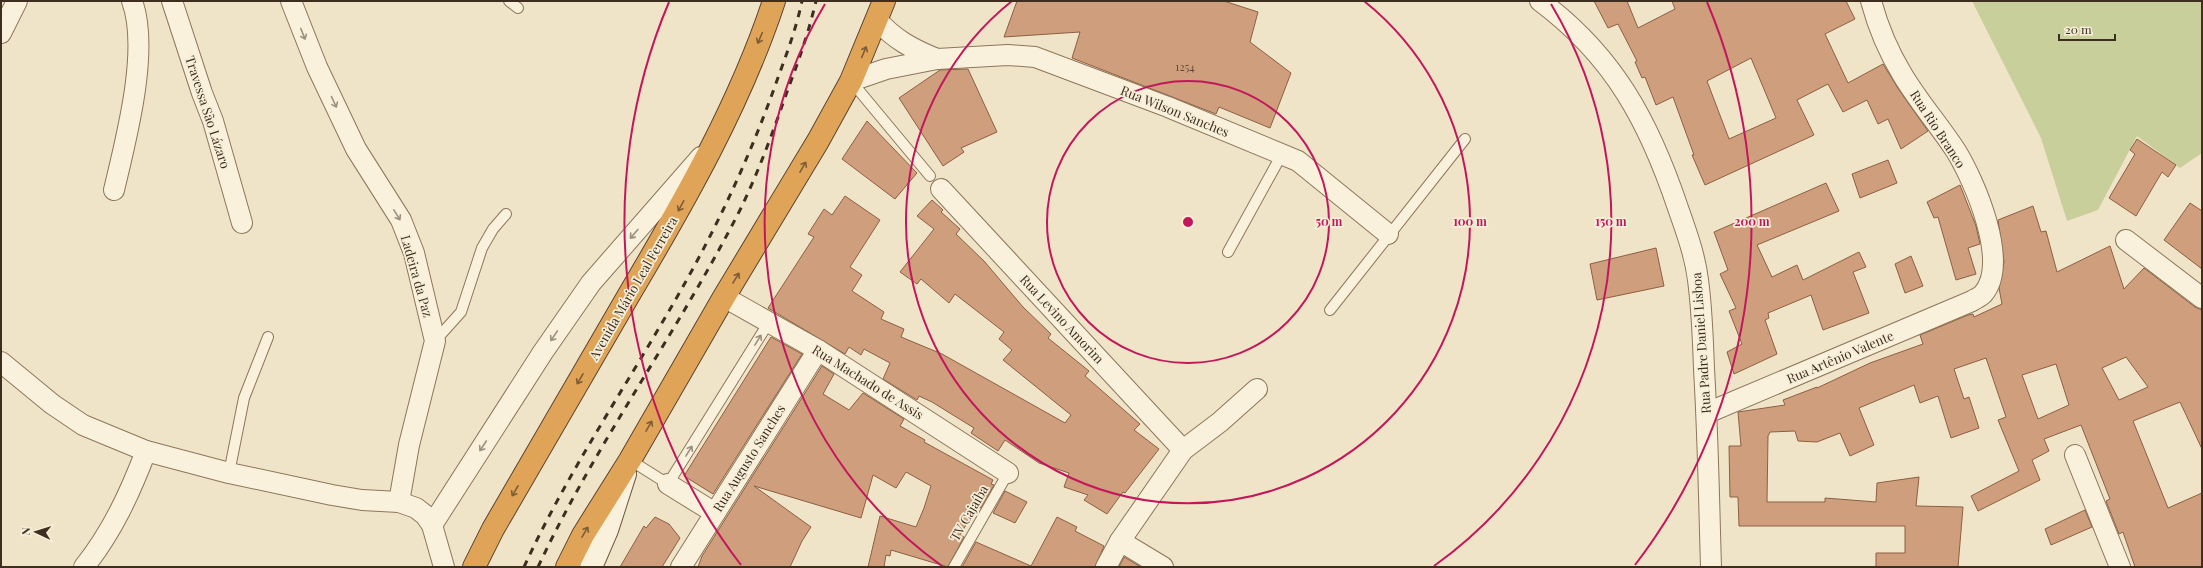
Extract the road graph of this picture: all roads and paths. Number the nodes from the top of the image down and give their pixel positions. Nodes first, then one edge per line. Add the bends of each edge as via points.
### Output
1 (17, 1) edge
2 (132, 1) edge
3 (172, 1) edge
4 (291, 1) edge
5 (509, 1) edge
6 (774, 1) edge
7 (1540, 1) edge
8 (1872, 1) edge
9 (518, 8) dead end
10 (880, 10) edge
11 (1, 33) edge
12 (937, 59) junction
13 (851, 81) junction
14 (1465, 139) dead end
15 (714, 142) junction
16 (1282, 154) junction
17 (935, 182) joint
18 (114, 190) dead end
19 (506, 214) dead end
20 (242, 223) dead end
21 (1388, 234) junction
22 (2126, 240) dead end
23 (1228, 252) dead end
24 (724, 297) junction
25 (2202, 298) edge
26 (1972, 301) joint
27 (1330, 310) dead end
28 (769, 322) junction
29 (268, 336) dead end
30 (435, 341) junction
31 (818, 350) junction
32 (1, 362) edge
33 (1257, 389) dead end
34 (1707, 413) junction
35 (1183, 450) junction
36 (146, 451) junction
37 (2074, 455) dead end
38 (630, 460) junction
39 (229, 473) junction
40 (1008, 473) joint
41 (668, 484) junction
42 (399, 502) junction
43 (715, 513) junction
44 (432, 525) junction
45 (1120, 541) junction
46 (84, 567) edge
47 (444, 567) edge
48 (474, 567) edge
49 (567, 567) edge
50 (591, 567) edge
51 (681, 567) edge
52 (954, 567) edge
53 (1106, 567) edge
54 (1163, 567) edge
55 (1711, 567) edge
56 (2120, 567) edge

1 - 11 street
2 - 18 street via 136,11 138,40 136,77
3 - 20 street, Travessa São Lázaro via 213,121
4 -> 30 street, Ladeira da Paz via 317,67 356,149 401,220 414,254
5 - 9 lane
6 -> 15 highway, Avenida Mário Leal Ferreira via 741,84
7 - 34 street, Rua Padre Daniel Lisboa via 1576,30 1609,68 1648,132 1668,178 1687,234 1698,278
8 - 26 street, Rua Rio Branco via 1886,44 1899,68 1956,152 1977,192 1988,228 1993,265 1989,282 1982,295
10 - 12 street, Rua Wilson Sanches via 898,41
13 -> 10 highway
12 - 13 street, Rua Wilson Sanches
12 - 16 street, Rua Wilson Sanches via 1008,55 1035,57 1168,107
13 - 17 lane
24 -> 13 highway via 792,186
14 - 21 lane
15 -> 44 street via 591,283 543,352
15 -> 48 highway, Avenida Mário Leal Ferreira via 676,214 493,529
16 - 21 street, Rua Wilson Sanches via 1298,161
16 - 23 lane
17 - 35 street, Rua Levino Amorim
19 - 30 lane via 482,248 461,312
21 - 27 lane
22 - 25 street
24 - 28 street, Rua Machado de Assis
38 -> 24 highway
26 - 34 street, Rua Artênio Valente
28 - 31 street, Rua Machado de Assis
41 -> 28 lane
29 - 39 lane via 244,398
30 - 42 street, Ladeira da Paz via 409,445
31 - 40 street, Rua Machado de Assis
31 - 43 street, Rua Augusto Sanches
32 - 36 street via 52,404 83,425
33 - 35 street
34 - 55 street, Rua Padre Daniel Lisboa
35 - 45 street
36 - 39 street
36 - 46 street via 129,496 114,524
37 - 56 street
38 - 41 lane
49 -> 38 highway via 583,535
38 - 50 main road via 607,530
39 - 42 street via 362,500
40 - 52 lane, TV Cajaíba
41 - 43 street
42 - 44 street via 416,508
43 - 51 street, Rua Augusto Sanches
44 - 47 street
45 - 53 street
45 - 54 street

